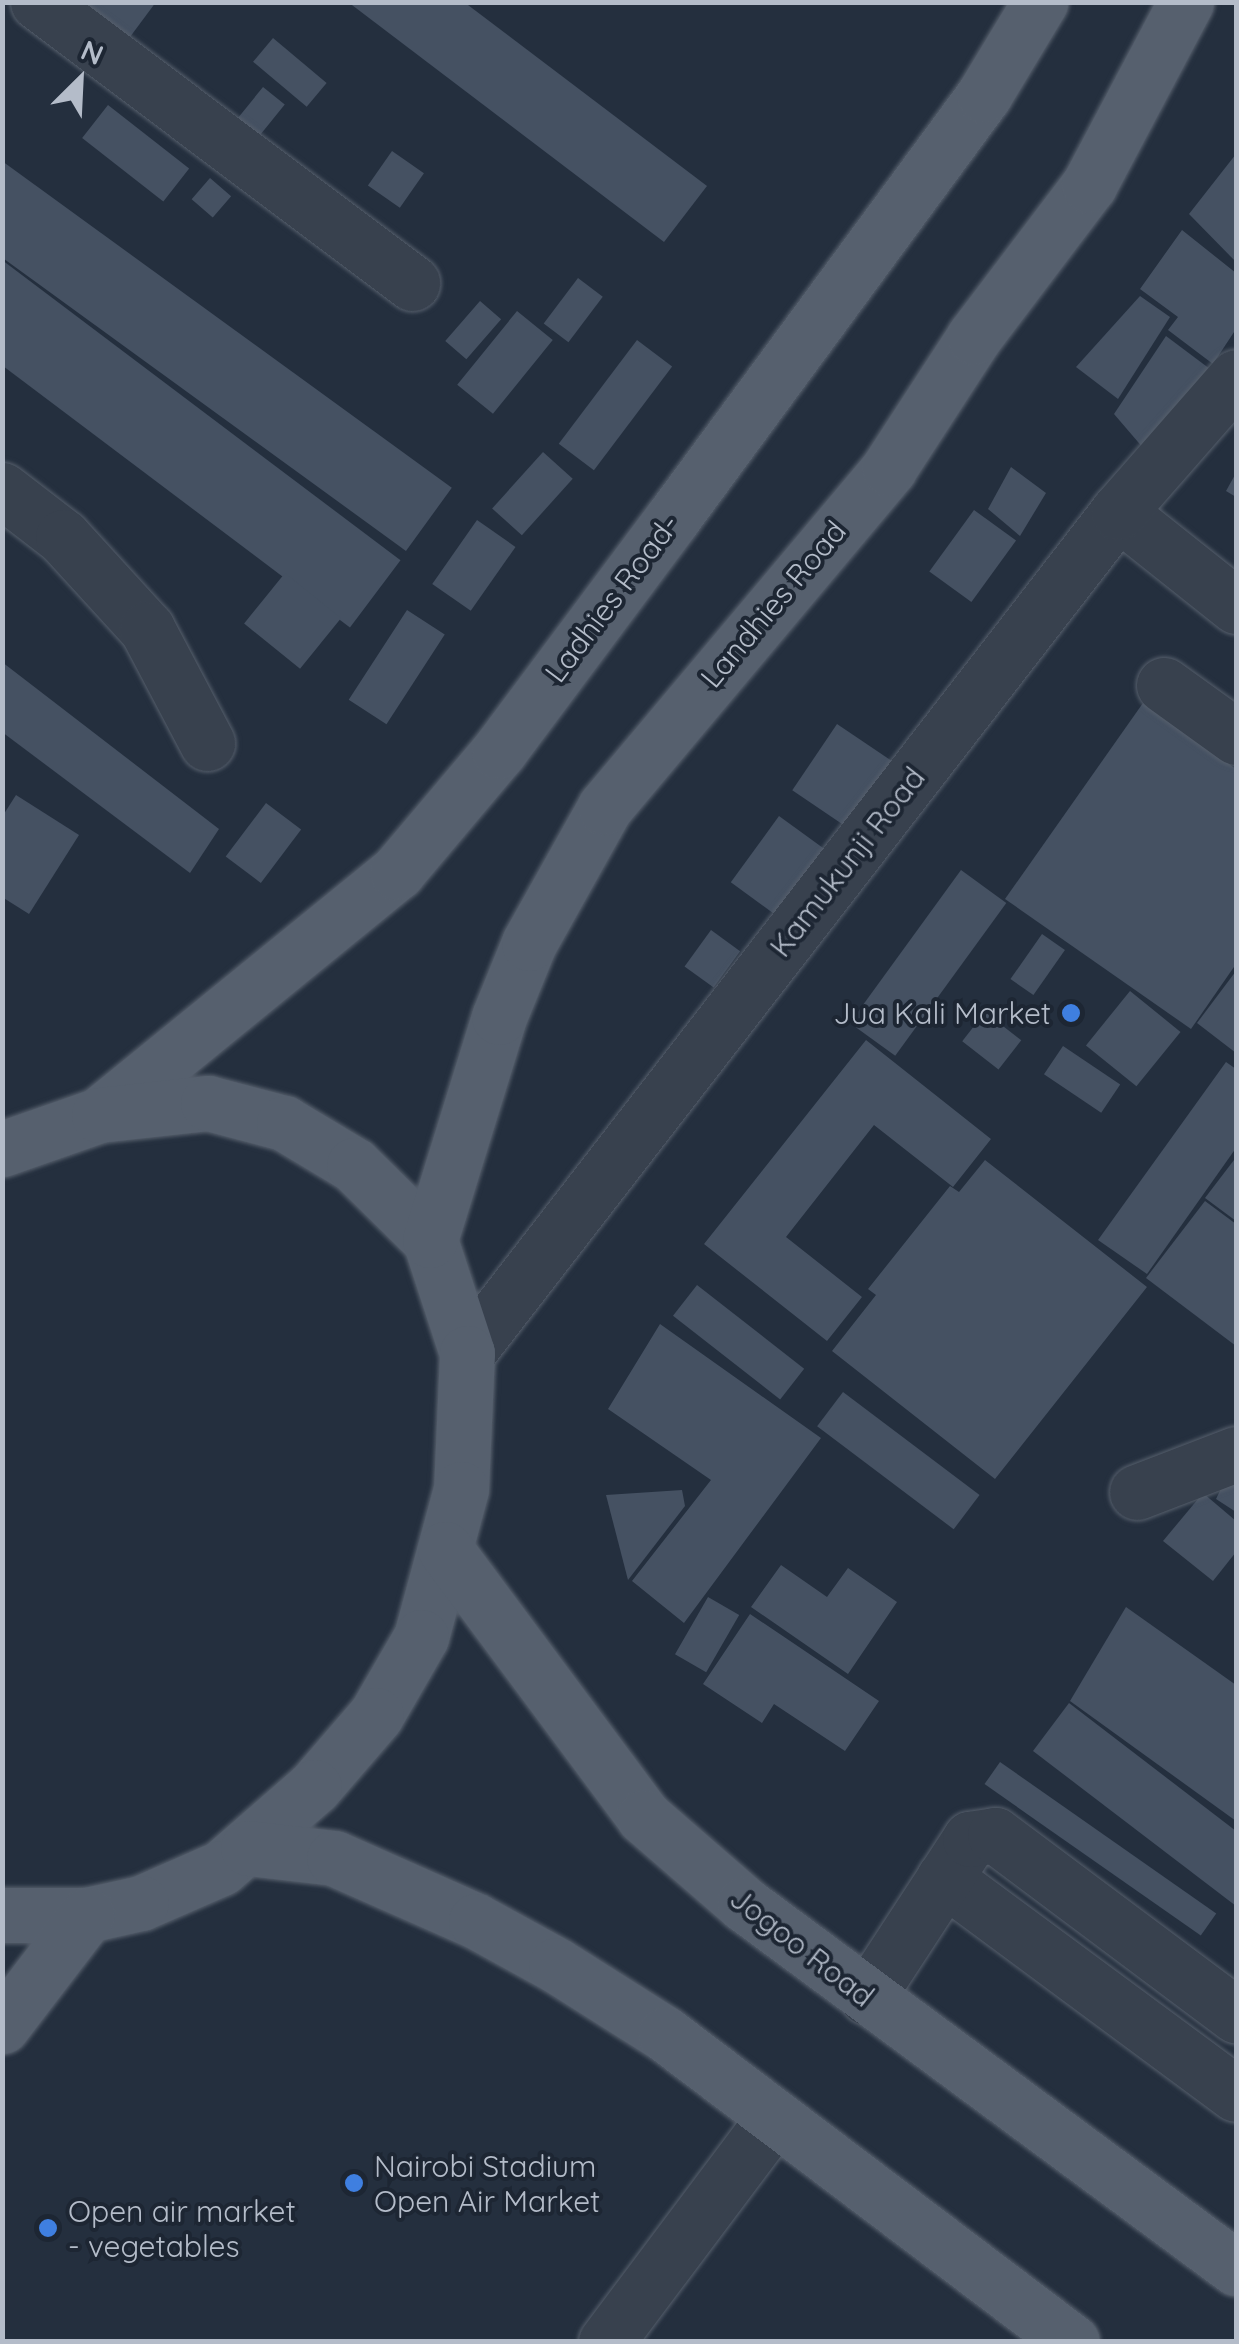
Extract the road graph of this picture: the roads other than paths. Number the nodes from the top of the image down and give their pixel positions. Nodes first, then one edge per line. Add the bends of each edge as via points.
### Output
1 (38, 2) edge
2 (1040, 2) edge
3 (1186, 2) edge
4 (412, 283) dead end
5 (1236, 377) edge
6 (2, 490) edge
7 (1118, 512) junction
8 (1236, 606) edge
9 (1164, 684) dead end
10 (1236, 737) edge
11 (207, 744) dead end
12 (99, 1115) junction
13 (8, 1142) edge
14 (430, 1240) junction
15 (467, 1353) junction
16 (1236, 1454) edge
17 (1137, 1492) dead end
18 (444, 1549) junction
19 (248, 1848) junction
20 (944, 1878) junction
21 (2, 1915) edge
22 (87, 1915) junction
23 (867, 1997) junction
24 (1236, 2015) edge
25 (2, 2026) edge
26 (1236, 2094) edge
27 (774, 2118) junction
28 (1236, 2268) edge
29 (606, 2342) edge
30 (1072, 2342) edge

1 - 4 street
2 - 12 main road, Ladhies Road- via 984,95 672,519 410,857 316,944
3 - 14 main road, Landhies Road via 1089,185 974,337 888,468 605,807 529,944 499,1017
5 - 7 street, Kamukunji Road
6 - 11 street via 63,537 148,629
7 - 8 street
7 - 15 street, Kamukunji Road
9 - 10 street
12 - 13 main road
12 - 14 main road via 208,1104 284,1124 354,1165
14 - 15 main road
15 - 18 main road via 461,1489
16 - 17 street
18 - 19 main road via 421,1637 376,1716
18 - 23 main road, Jogoo Road via 644,1817
19 - 22 main road via 221,1868 141,1904
19 - 27 main road via 334,1858 476,1920 666,2034
20 - 23 street
20 - 24 street via 970,1838 995,1835
20 - 26 street
21 - 22 main road
22 - 25 main road
23 - 28 main road, Jogoo Road
27 - 29 street
27 - 30 main road

